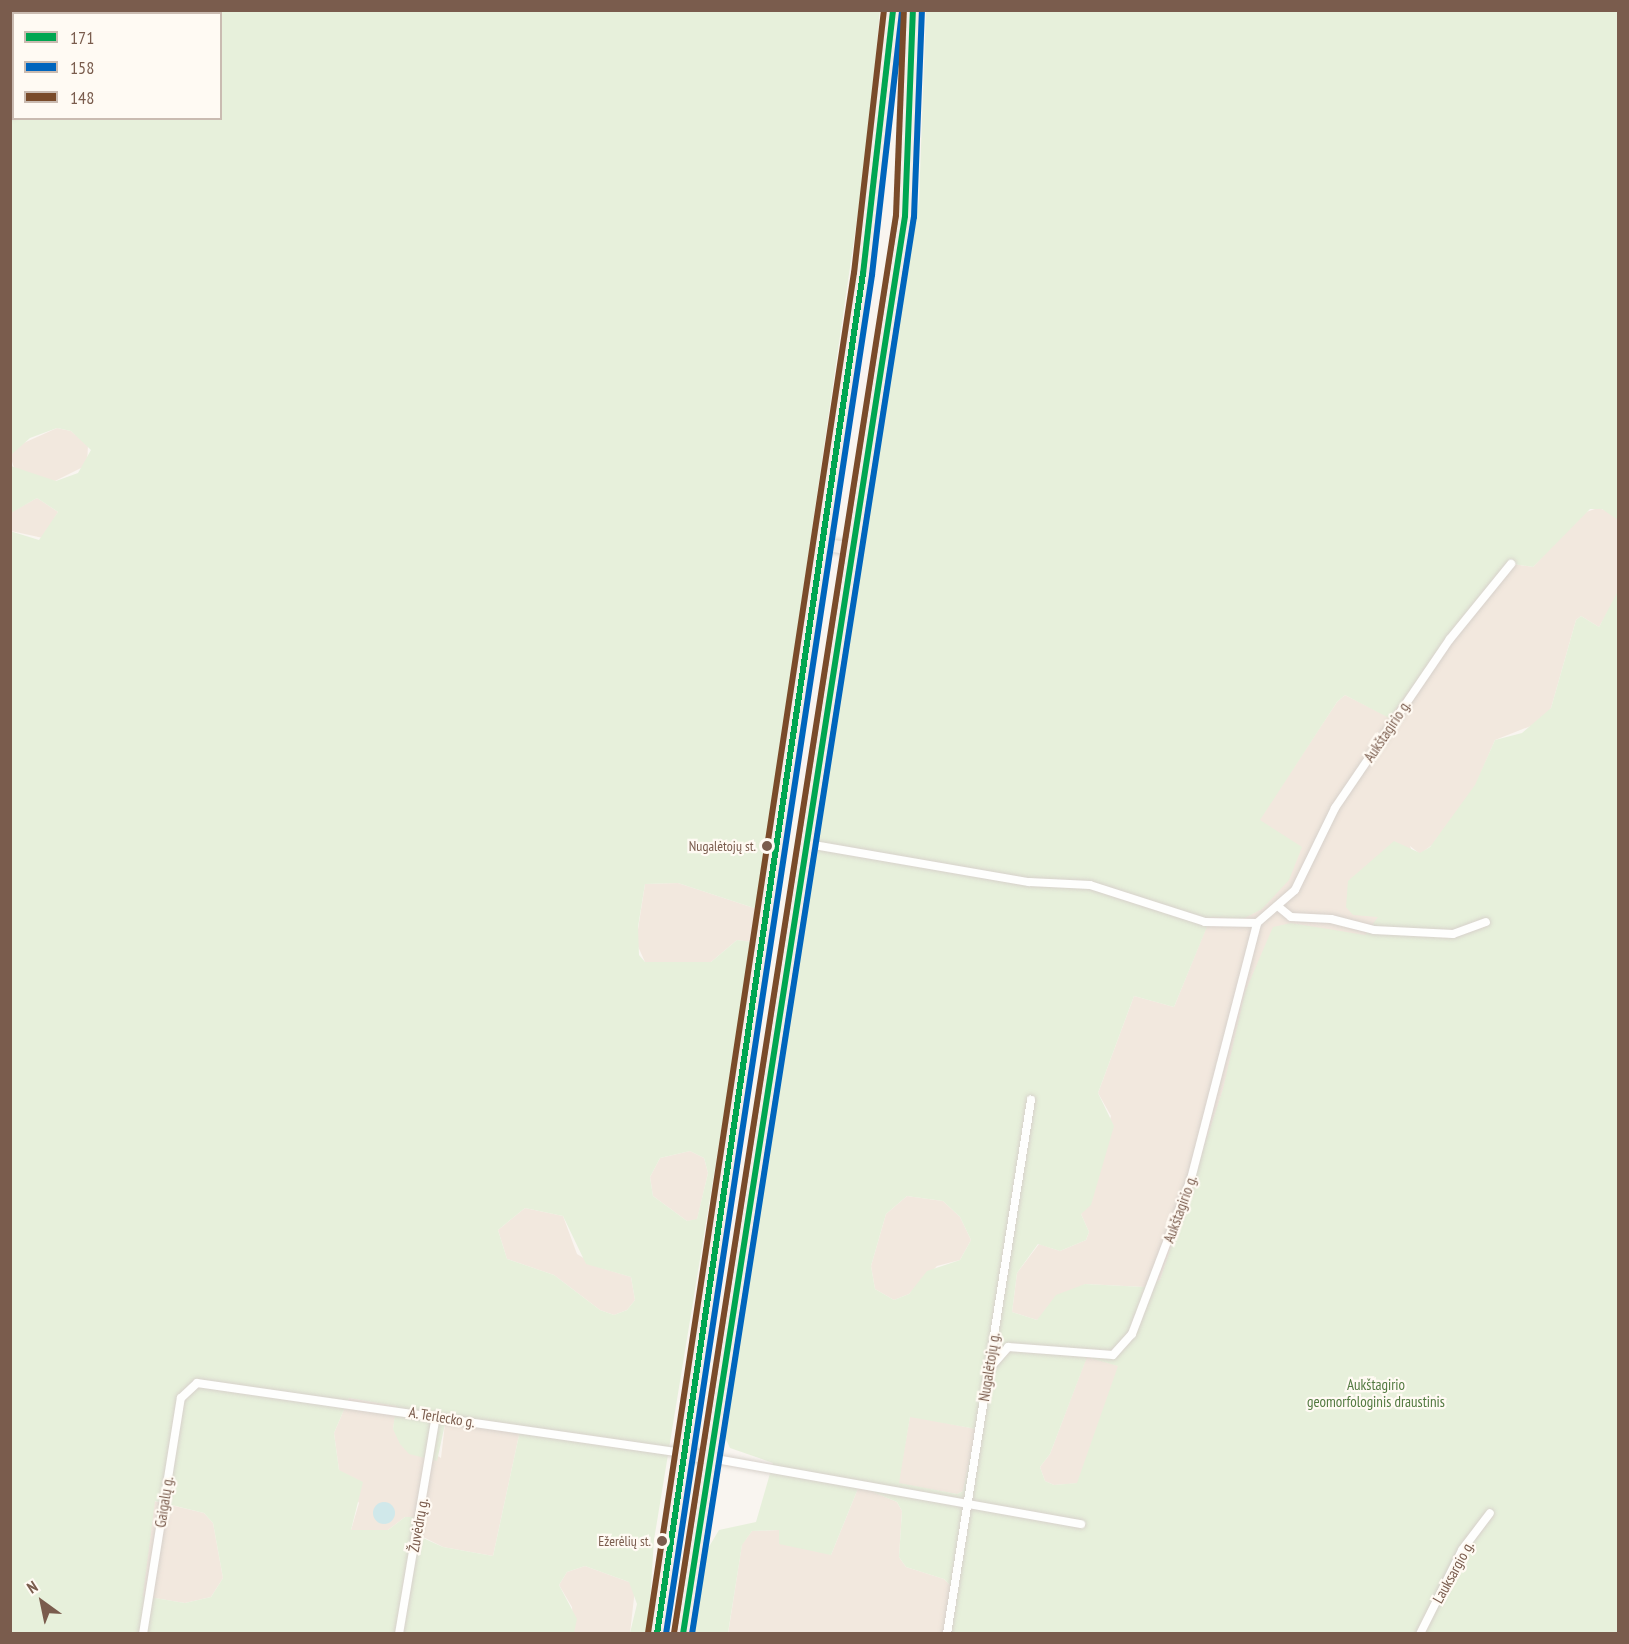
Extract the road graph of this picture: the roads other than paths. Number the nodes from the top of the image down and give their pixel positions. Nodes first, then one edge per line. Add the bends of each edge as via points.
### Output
1 (892, 10) edge
2 (914, 10) edge
3 (821, 544) junction
4 (853, 549) junction
5 (1511, 564) dead end
6 (808, 844) junction
7 (1280, 908) junction
8 (1486, 922) dead end
9 (1257, 923) junction
10 (1031, 1100) dead end
11 (990, 1368) junction
12 (204, 1382) joint
13 (436, 1416) junction
14 (681, 1454) junction
15 (710, 1458) junction
16 (965, 1501) junction
17 (1490, 1513) dead end
18 (1080, 1524) dead end
19 (143, 1634) edge
20 (399, 1634) edge
21 (657, 1634) edge
22 (683, 1634) edge
23 (946, 1634) edge
24 (1420, 1634) edge

1 - 3 main road via 872,209
2 - 4 main road via 909,179
3 - 4 main road
3 - 14 main road
4 - 6 main road
5 - 7 street, Aukštagirio g. via 1449,639 1335,808 1304,873
6 - 9 street via 1029,882 1090,885 1205,922
6 - 15 main road
7 - 8 street via 1291,917 1331,919 1374,930 1453,934
7 - 9 street, Aukštagirio g.
9 - 11 street, Aukštagirio g. via 1191,1179 1132,1334 1113,1355 1008,1347
10 - 11 street, Nugalėtojų g.
11 - 16 street, Nugalėtojų g.
12 - 13 street, A. Terlecko g.
12 - 19 street, Gaigalų g. via 181,1398
13 - 14 street, A. Terlecko g.
13 - 20 street, Žuvėdrų g.
14 - 15 main road
14 - 21 main road
15 - 16 street
15 - 22 main road
16 - 18 street
16 - 23 street, Nugalėtojų g.
17 - 24 street, Lauksargio g. via 1462,1550

